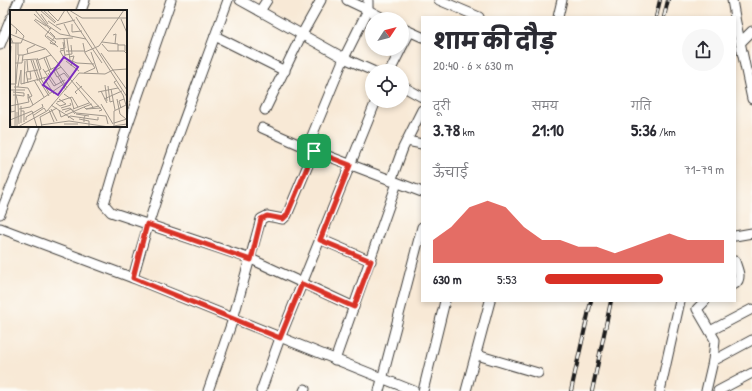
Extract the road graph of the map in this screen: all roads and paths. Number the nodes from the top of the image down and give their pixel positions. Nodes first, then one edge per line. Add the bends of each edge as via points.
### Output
1 (19, 0) edge
2 (85, 0) edge
3 (171, 0) edge
4 (228, 0) edge
5 (240, 0) edge
6 (267, 0) edge
7 (320, 0) edge
8 (347, 0) edge
9 (368, 0) edge
10 (439, 0) edge
11 (562, 0) edge
12 (732, 0) edge
13 (14, 10) edge
14 (81, 10) edge
15 (368, 10) junction
16 (260, 11) junction
17 (372, 12) edge
18 (477, 16) edge
19 (558, 16) edge
20 (735, 16) edge
21 (10, 20) edge
22 (736, 22) edge
23 (409, 31) edge
24 (752, 31) edge
25 (302, 34) junction
26 (215, 36) junction
27 (421, 37) edge
28 (741, 42) junction
29 (0, 45) edge
30 (344, 58) junction
31 (365, 67) edge
32 (285, 71) junction
33 (409, 90) edge
34 (421, 97) edge
35 (752, 98) edge
36 (373, 108) edge
37 (265, 110) dead end
38 (421, 112) edge
39 (36, 127) edge
40 (262, 128) dead end
41 (407, 141) junction
42 (421, 144) edge
43 (310, 150) junction
44 (350, 165) junction
45 (394, 182) junction
46 (421, 192) edge
47 (0, 214) edge
48 (147, 224) junction
49 (0, 228) edge
50 (421, 231) edge
51 (752, 233) edge
52 (736, 236) edge
53 (320, 240) junction
54 (251, 260) junction
55 (371, 261) junction
56 (736, 264) edge
57 (133, 278) junction
58 (736, 283) edge
59 (302, 284) junction
60 (445, 302) edge
61 (490, 302) edge
62 (680, 302) edge
63 (704, 302) edge
64 (354, 307) junction
65 (752, 309) edge
66 (233, 319) junction
67 (710, 331) junction
68 (280, 338) junction
69 (752, 340) edge
70 (477, 355) junction
71 (335, 360) junction
72 (713, 361) junction
73 (538, 372) dead end
74 (752, 373) edge
75 (383, 379) junction
76 (208, 391) edge
77 (261, 391) edge
78 (379, 391) edge
79 (414, 391) edge
80 (423, 391) edge
81 (466, 391) edge
82 (660, 391) edge
83 (706, 391) edge
84 (718, 391) edge

1 - 13 street
2 - 14 street
3 - 48 street via 104,198 104,204 110,212
4 - 26 street
5 - 16 street
6 - 16 street
7 - 25 street
8 - 15 street
9 - 15 street
10 - 18 street
11 - 19 street
12 - 20 street
15 - 17 street
15 - 30 street
16 - 25 street
21 - 29 street
22 - 28 street
23 - 27 street
24 - 28 street
25 - 30 street
25 - 32 street
26 - 32 street
26 - 48 street via 173,146
28 - 35 street
30 - 31 street
30 - 43 street
32 - 37 street
33 - 34 street
36 - 44 street
38 - 41 street
39 - 47 street
40 - 43 street
41 - 42 street
41 - 45 street
43 - 44 street
43 - 54 street via 287,215 283,219 267,216 261,219
44 - 45 street
44 - 53 street
45 - 46 street
45 - 55 street
48 - 54 street
48 - 57 street
49 - 57 street
50 - 75 street
51 - 52 street
53 - 55 street
53 - 59 street
54 - 59 street
54 - 66 street
55 - 64 street
56 - 58 street via 739,275
57 - 66 street
59 - 64 street
59 - 68 street
60 - 80 street
61 - 70 street
62 - 82 street
63 - 67 street via 698,309
64 - 71 street
65 - 67 street
66 - 68 street
66 - 76 street
67 - 72 street via 715,340
68 - 71 street
68 - 77 street
69 - 72 street
70 - 73 street
70 - 81 street
71 - 75 street
72 - 83 street
74 - 84 street
75 - 78 street
75 - 79 street

